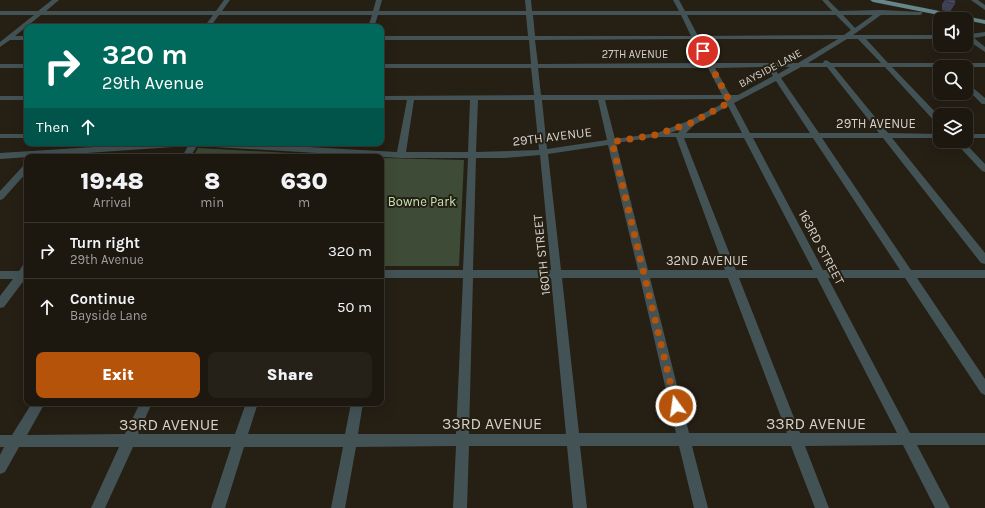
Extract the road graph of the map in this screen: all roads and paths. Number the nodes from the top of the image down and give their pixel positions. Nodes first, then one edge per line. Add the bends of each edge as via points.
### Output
1 (56, 0) edge
2 (228, 0) edge
3 (379, 0) edge
4 (528, 0) edge
5 (676, 0) edge
6 (825, 0) edge
7 (863, 0) edge
8 (873, 0) edge
9 (974, 0) edge
10 (886, 6) junction
11 (985, 8) edge
12 (0, 13) edge
13 (40, 13) junction
14 (218, 13) junction
15 (375, 13) junction
16 (529, 13) junction
17 (683, 13) junction
18 (837, 13) junction
19 (880, 13) junction
20 (920, 13) junction
21 (933, 16) edge
22 (985, 22) edge
23 (973, 23) edge
24 (26, 24) edge
25 (209, 24) edge
26 (372, 24) edge
27 (24, 26) edge
28 (985, 26) edge
29 (858, 34) junction
30 (985, 34) edge
31 (973, 35) edge
32 (532, 37) junction
33 (696, 37) junction
34 (846, 37) junction
35 (933, 37) edge
36 (0, 38) edge
37 (9, 38) junction
38 (24, 38) edge
39 (384, 38) edge
40 (973, 41) edge
41 (0, 45) edge
42 (985, 50) edge
43 (819, 54) junction
44 (711, 65) junction
45 (769, 65) junction
46 (800, 65) junction
47 (828, 65) junction
48 (887, 65) junction
49 (973, 65) edge
50 (985, 65) edge
51 (0, 66) edge
52 (24, 66) edge
53 (384, 66) edge
54 (535, 66) junction
55 (933, 66) edge
56 (778, 77) junction
57 (973, 91) edge
58 (0, 98) edge
59 (24, 98) edge
60 (384, 98) edge
61 (411, 98) junction
62 (474, 98) junction
63 (538, 98) junction
64 (601, 98) junction
65 (732, 99) junction
66 (985, 102) edge
67 (933, 114) edge
68 (691, 123) junction
69 (655, 135) junction
70 (0, 136) edge
71 (24, 136) edge
72 (679, 136) junction
73 (747, 136) junction
74 (816, 136) junction
75 (885, 136) junction
76 (933, 136) edge
77 (973, 136) edge
78 (985, 136) edge
79 (612, 142) junction
80 (119, 146) edge
81 (298, 146) edge
82 (332, 147) edge
83 (965, 148) edge
84 (543, 152) junction
85 (47, 154) edge
86 (112, 154) edge
87 (24, 155) edge
88 (400, 155) junction
89 (0, 156) edge
90 (472, 156) junction
91 (985, 169) edge
92 (24, 170) edge
93 (0, 197) edge
94 (985, 260) edge
95 (24, 273) edge
96 (24, 274) edge
97 (384, 274) edge
98 (468, 274) junction
99 (556, 274) junction
100 (644, 274) junction
101 (732, 274) junction
102 (820, 274) junction
103 (908, 274) junction
104 (985, 274) edge
105 (0, 275) edge
106 (0, 304) edge
107 (985, 389) edge
108 (36, 406) edge
109 (145, 406) edge
110 (251, 406) edge
111 (356, 406) edge
112 (985, 439) edge
113 (574, 440) junction
114 (685, 440) junction
115 (796, 440) junction
116 (907, 440) junction
117 (0, 441) edge
118 (16, 441) junction
119 (129, 441) junction
120 (240, 441) junction
121 (350, 441) junction
122 (462, 441) junction
123 (0, 467) edge
124 (98, 508) edge
125 (218, 508) edge
126 (338, 508) edge
127 (460, 508) edge
128 (580, 508) edge
129 (701, 508) edge
130 (822, 508) edge
131 (942, 508) edge

1 - 13 street
2 - 14 street
3 - 15 street
4 - 16 street, 160TH STREET
5 - 17 street, 163RD STREET
6 - 18 street
7 - 10 main road
8 - 22 main road
9 - 11 street
10 - 19 street, BAYSIDE LANE
10 - 20 main road
12 - 13 street
13 - 14 street
13 - 24 street
14 - 15 street
14 - 25 street
15 - 16 street
15 - 26 street
16 - 17 street
16 - 32 street, 160TH STREET
17 - 18 street
17 - 33 street, 163RD STREET
18 - 19 street
18 - 29 street
19 - 20 street
19 - 29 street, BAYSIDE LANE
20 - 21 main road
23 - 28 main road
27 - 37 street
29 - 34 street, BAYSIDE LANE
29 - 35 street
29 - 48 street
30 - 31 street
32 - 33 street
32 - 39 street
32 - 54 street, 160TH STREET
33 - 34 street
33 - 44 street, 163RD STREET
34 - 43 street, BAYSIDE LANE
36 - 37 street
37 - 38 street
37 - 41 street
40 - 42 street
43 - 46 street, BAYSIDE LANE
43 - 47 street
44 - 45 street, 27TH AVENUE
44 - 54 street, 27TH AVENUE
44 - 65 street, 163RD STREET
45 - 46 street, 27TH AVENUE
45 - 56 street
46 - 47 street, 27TH AVENUE
46 - 56 street, BAYSIDE LANE
47 - 48 street, 27TH AVENUE
47 - 75 street
48 - 55 street, 27TH AVENUE
48 - 67 street
49 - 50 street, 27TH AVENUE
51 - 52 street
53 - 54 street, 27TH AVENUE
54 - 63 street, 160TH STREET
56 - 65 street, BAYSIDE LANE
56 - 74 street
57 - 66 street
58 - 59 street
60 - 61 street
61 - 62 street
61 - 88 street
62 - 63 street
62 - 90 street
63 - 64 street
63 - 84 street, 160TH STREET
64 - 65 street
64 - 79 street
65 - 68 street, BAYSIDE LANE
65 - 73 street, 163RD STREET
68 - 69 street, BAYSIDE LANE
68 - 72 street
69 - 72 street, 29TH AVENUE
69 - 79 street, 29TH AVENUE
70 - 71 street
72 - 73 street, 29TH AVENUE
72 - 101 street
73 - 74 street, 29TH AVENUE
73 - 102 street, 163RD STREET
74 - 75 street, 29TH AVENUE
74 - 103 street
75 - 76 street, 29TH AVENUE
75 - 94 street
77 - 78 street
79 - 84 street, 29TH AVENUE
79 - 100 street
80 - 85 street, 29TH AVENUE
80 - 86 street
81 - 82 street, 29TH AVENUE
82 - 88 street, 29TH AVENUE
83 - 91 street
84 - 90 street, 29TH AVENUE
84 - 99 street, 160TH STREET
87 - 89 street, 29TH AVENUE
88 - 90 street, 29TH AVENUE
90 - 98 street
92 - 93 street
95 - 105 street
96 - 106 street
97 - 98 street, 32ND AVENUE
98 - 99 street, 32ND AVENUE
98 - 122 street
99 - 100 street, 32ND AVENUE
99 - 113 street, 160TH STREET
100 - 101 street, 32ND AVENUE
100 - 114 street
101 - 102 street, 32ND AVENUE
101 - 115 street
102 - 103 street, 32ND AVENUE
102 - 116 street, 163RD STREET
103 - 104 street, 32ND AVENUE
103 - 107 street
108 - 118 street
109 - 119 street
110 - 120 street
111 - 121 street
112 - 116 street, 33RD AVENUE
113 - 114 street, 33RD AVENUE
113 - 122 street, 33RD AVENUE
113 - 128 street, 160TH STREET
114 - 115 street, 33RD AVENUE
114 - 129 street
115 - 116 street, 33RD AVENUE
115 - 130 street
116 - 131 street, 163RD STREET
117 - 118 street, 33RD AVENUE
118 - 119 street, 33RD AVENUE
118 - 123 street
119 - 120 street, 33RD AVENUE
119 - 124 street
120 - 121 street, 33RD AVENUE
120 - 125 street
121 - 122 street, 33RD AVENUE
121 - 126 street
122 - 127 street

